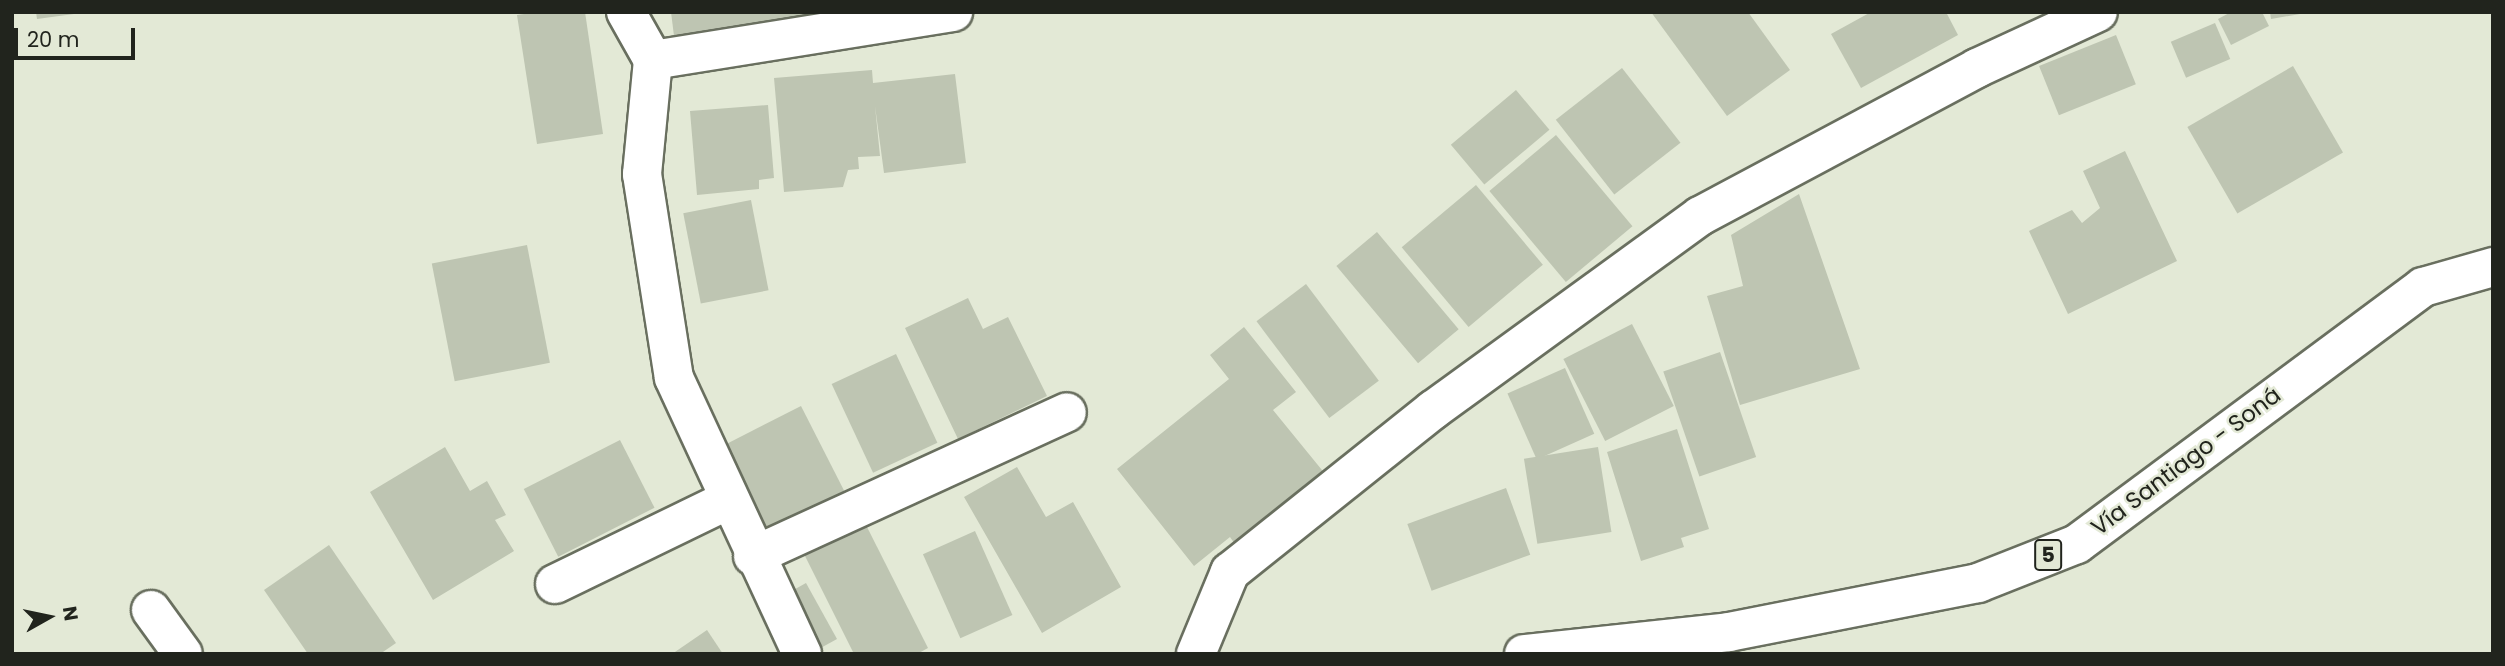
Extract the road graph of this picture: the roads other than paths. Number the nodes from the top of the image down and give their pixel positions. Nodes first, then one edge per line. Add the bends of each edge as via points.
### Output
1 (626, 12) edge
2 (953, 12) edge
3 (2098, 12) edge
4 (653, 60) junction
5 (2493, 267) edge
6 (1067, 412) dead end
7 (728, 500) junction
8 (753, 556) junction
9 (555, 583) dead end
10 (151, 610) dead end
11 (183, 654) edge
12 (802, 654) edge
13 (1195, 654) edge
14 (1524, 654) edge

1 - 4 street
2 - 4 street
3 - 13 street via 1977,68 1700,216 1433,410 1230,572
4 - 7 street via 642,174 674,378
5 - 14 street, Vía Santiago - Soná / 5 via 2423,287 2291,381 2153,492 2077,544 1978,583 1729,632
6 - 8 street
7 - 8 street
7 - 9 street
8 - 12 street
10 - 11 street

